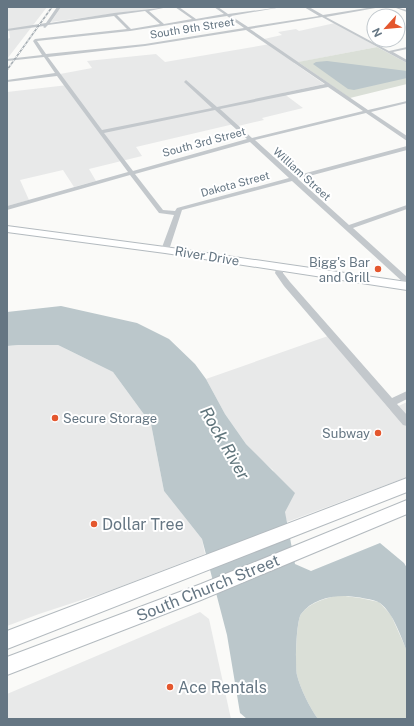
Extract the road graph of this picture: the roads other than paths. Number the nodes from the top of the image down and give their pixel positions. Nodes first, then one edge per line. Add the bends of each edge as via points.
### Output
1 (59, 7) edge
2 (166, 7) edge
3 (177, 7) edge
4 (216, 7) edge
5 (280, 7) edge
6 (306, 7) edge
7 (379, 7) edge
8 (397, 7) edge
9 (146, 10) junction
10 (407, 12) edge
11 (114, 14) junction
12 (228, 15) junction
13 (323, 16) junction
14 (195, 20) junction
15 (47, 24) junction
16 (163, 25) junction
17 (247, 28) junction
18 (7, 30) edge
19 (43, 30) dead end
20 (130, 30) junction
21 (407, 48) edge
22 (389, 52) junction
23 (45, 56) junction
24 (7, 60) edge
25 (407, 62) edge
26 (58, 74) junction
27 (7, 81) edge
28 (186, 81) dead end
29 (329, 85) junction
30 (407, 102) edge
31 (215, 108) junction
32 (368, 112) junction
33 (102, 132) junction
34 (407, 139) edge
35 (250, 140) junction
36 (407, 148) edge
37 (131, 172) junction
38 (293, 180) junction
39 (407, 207) edge
40 (7, 208) edge
41 (177, 213) junction
42 (347, 228) junction
43 (7, 229) edge
44 (165, 250) junction
45 (280, 268) junction
46 (407, 281) edge
47 (407, 286) edge
48 (407, 395) edge
49 (391, 403) junction
50 (407, 422) edge
51 (407, 485) edge
52 (407, 507) edge
53 (7, 640) edge
54 (7, 666) edge

1 - 15 street
2 - 9 street
3 - 14 street
4 - 12 street
5 - 12 street
6 - 13 street
7 - 13 street, South 9th Street
8 - 10 street
9 - 11 street
9 - 16 street
11 - 15 street
11 - 20 street
12 - 14 street
12 - 17 street
13 - 17 street, South 9th Street
13 - 22 street
14 - 16 street
15 - 18 street
15 - 19 street
16 - 20 street
17 - 23 street, South 9th Street via 145,45
17 - 29 street
20 - 23 street via 38,37 35,41
21 - 22 street
22 - 25 street
23 - 24 street, South 9th Street
23 - 26 street
26 - 27 street
26 - 33 street
28 - 31 street, William Street
29 - 31 street
29 - 32 street
30 - 32 street, South 3rd Street
31 - 33 street
31 - 35 street, William Street
32 - 34 street
32 - 35 street, South 3rd Street
33 - 37 street
35 - 37 street, South 3rd Street
35 - 38 street, William Street
36 - 38 street, Dakota Street
37 - 40 street, South 3rd Street
37 - 41 street via 161,212
38 - 41 street, Dakota Street via 179,209
38 - 42 street, William Street
39 - 42 street
41 - 44 street
42 - 46 street, William Street
43 - 44 main road, River Drive
44 - 45 main road, River Drive
45 - 47 main road, River Drive
45 - 49 street via 279,273 287,284
48 - 49 street
49 - 50 street
51 - 53 main road, South Church Street
52 - 54 main road, South Church Street via 202,592

